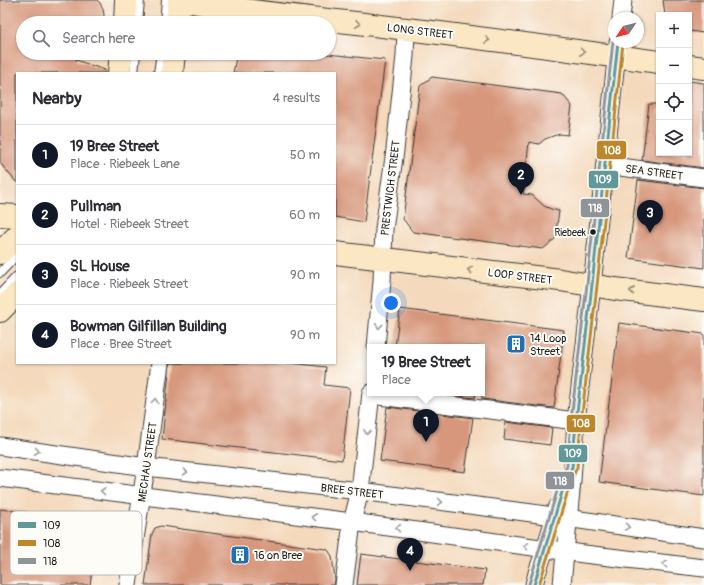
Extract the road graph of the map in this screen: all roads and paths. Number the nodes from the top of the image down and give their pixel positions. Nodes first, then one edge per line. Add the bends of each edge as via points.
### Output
1 (126, 0) edge
2 (140, 0) edge
3 (166, 0) edge
4 (180, 0) edge
5 (623, 0) edge
6 (622, 12) edge
7 (125, 16) edge
8 (139, 16) edge
9 (165, 16) edge
10 (178, 16) edge
11 (291, 16) edge
12 (336, 21) edge
13 (406, 29) junction
14 (618, 49) edge
15 (120, 60) edge
16 (135, 60) edge
17 (160, 60) edge
18 (173, 60) edge
19 (656, 61) edge
20 (692, 66) edge
21 (704, 68) edge
22 (119, 72) edge
23 (134, 72) edge
24 (158, 72) edge
25 (172, 72) edge
26 (605, 165) junction
27 (704, 178) edge
28 (0, 215) edge
29 (16, 216) edge
30 (16, 237) edge
31 (0, 253) edge
32 (336, 253) edge
33 (16, 256) edge
34 (384, 259) junction
35 (0, 273) edge
36 (16, 277) edge
37 (592, 285) junction
38 (0, 294) edge
39 (16, 295) edge
40 (704, 300) edge
41 (0, 311) edge
42 (376, 344) edge
43 (160, 364) edge
44 (371, 396) edge
45 (386, 396) edge
46 (576, 421) junction
47 (0, 446) edge
48 (146, 467) junction
49 (0, 478) edge
50 (360, 491) junction
51 (142, 496) junction
52 (140, 511) edge
53 (561, 517) junction
54 (352, 522) junction
55 (704, 538) edge
56 (545, 549) junction
57 (565, 552) junction
58 (704, 568) edge
59 (130, 575) edge
60 (128, 585) edge
61 (344, 585) edge
62 (534, 585) edge
63 (562, 585) edge

1 - 7 street
2 - 8 lane
3 - 9 lane
4 - 10 street
4 -> 11 street, LONG STREET
5 - 6 street
12 -> 13 street, LONG STREET
13 -> 14 street, LONG STREET
13 - 34 street, PRESTWICH STREET via 395,150 384,229
14 - 19 street, LONG STREET
14 - 26 street
15 - 22 street
16 - 23 lane
17 - 24 lane
18 - 25 street
20 - 21 street
26 - 27 street, SEA STREET
26 - 37 street
28 - 29 street
30 - 31 street
32 - 34 street, LOOP STREET
33 - 35 lane
37 -> 34 street, LOOP STREET
34 -> 42 street, PRESTWICH STREET
36 - 38 lane
40 -> 37 street, LOOP STREET
37 - 46 street
39 - 41 street
48 -> 43 street, MECHAU STREET
44 -> 50 street
45 - 46 street
46 - 53 street via 572,467
47 -> 48 street, BREE STREET
48 -> 50 street, BREE STREET
48 - 51 street, MECHAU STREET
51 -> 49 street
50 -> 53 street, BREE STREET
50 - 54 street
51 - 52 street, MECHAU STREET
54 -> 51 street
53 -> 55 street, BREE STREET
53 - 56 street
53 - 57 street
56 -> 54 street
54 - 61 street
56 - 57 street
56 - 62 street
58 -> 57 street
57 - 63 street
59 - 60 street, MECHAU STREET

